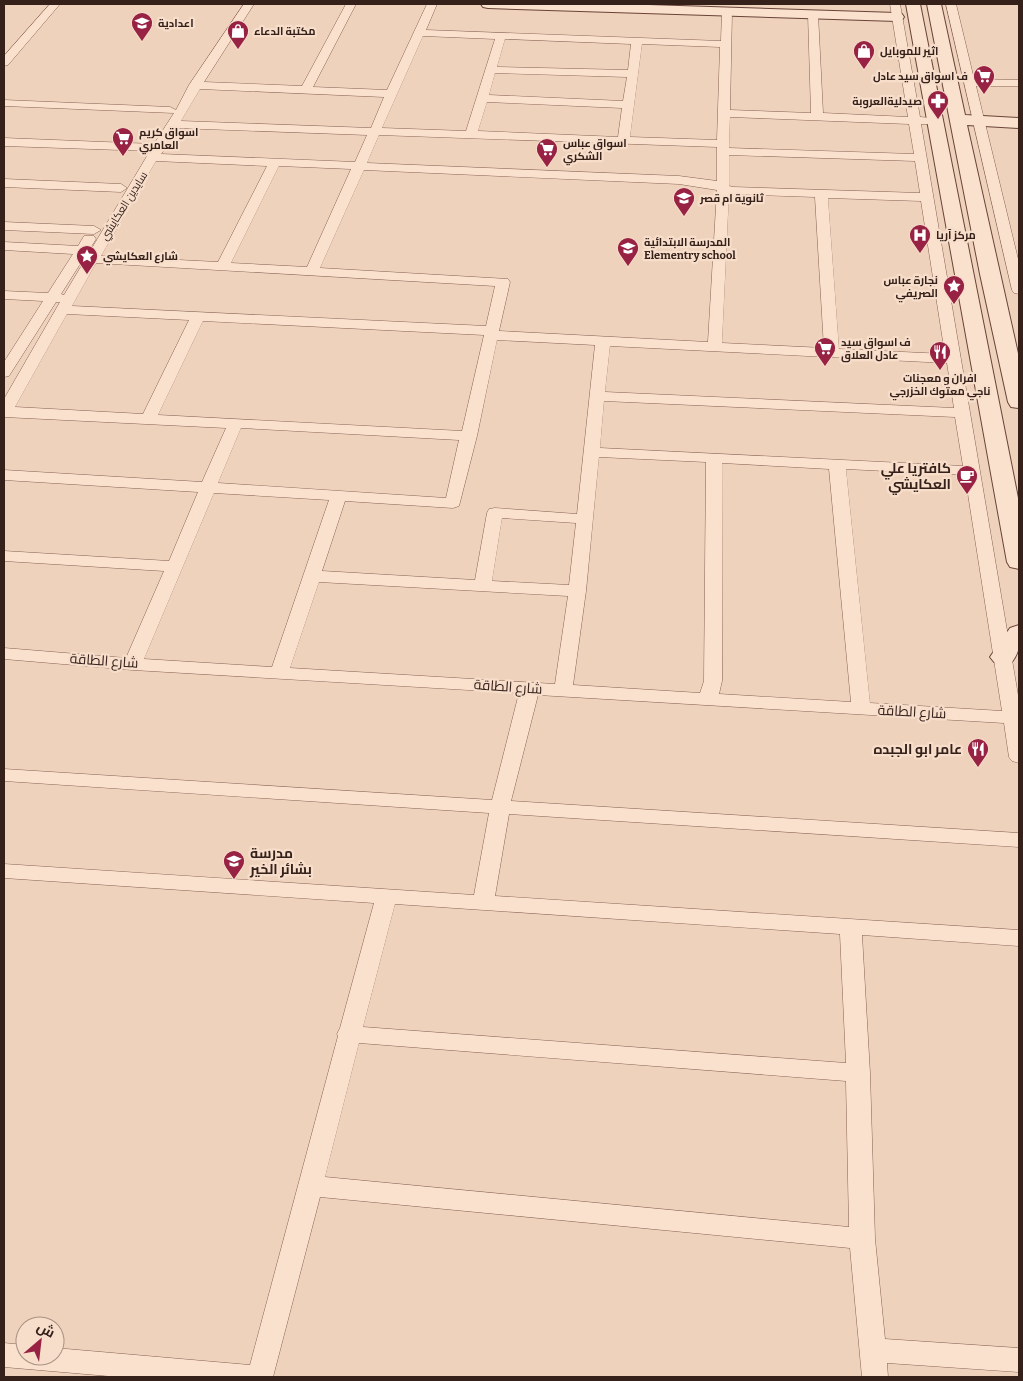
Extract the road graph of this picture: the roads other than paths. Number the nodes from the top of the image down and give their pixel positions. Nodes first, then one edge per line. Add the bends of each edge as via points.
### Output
1 (55, 4) edge
2 (234, 4) edge
3 (249, 4) edge
4 (351, 4) edge
5 (432, 4) edge
6 (489, 4) edge
7 (687, 4) edge
8 (951, 5) edge
9 (813, 8) edge
10 (900, 9) edge
11 (935, 10) edge
12 (727, 11) junction
13 (900, 32) junction
14 (419, 33) junction
15 (501, 36) junction
16 (637, 41) junction
17 (921, 42) junction
18 (726, 44) junction
19 (4, 63) edge
20 (491, 70) junction
21 (633, 74) junction
22 (970, 82) junction
23 (1019, 83) edge
24 (195, 85) junction
25 (951, 89) junction
26 (306, 90) junction
27 (392, 94) junction
28 (911, 97) junction
29 (482, 98) junction
30 (932, 98) junction
31 (973, 100) junction
32 (4, 103) edge
33 (628, 105) junction
34 (170, 110) junction
35 (724, 112) junction
36 (817, 116) junction
37 (915, 120) junction
38 (958, 120) junction
39 (936, 121) junction
40 (978, 121) junction
41 (1019, 123) edge
42 (174, 124) junction
43 (375, 130) junction
44 (471, 134) junction
45 (624, 140) junction
46 (4, 142) edge
47 (722, 148) junction
48 (153, 150) junction
49 (921, 158) junction
50 (275, 162) junction
51 (987, 162) junction
52 (358, 166) junction
53 (969, 176) junction
54 (925, 177) junction
55 (947, 178) junction
56 (4, 183) edge
57 (121, 188) junction
58 (723, 189) junction
59 (821, 193) junction
60 (928, 197) junction
61 (113, 200) junction
62 (128, 200) junction
63 (4, 226) edge
64 (94, 230) junction
65 (4, 246) edge
66 (87, 255) junction
67 (223, 266) junction
68 (312, 271) junction
69 (1018, 275) edge
70 (1019, 290) edge
71 (4, 295) edge
72 (51, 297) junction
73 (66, 304) junction
74 (198, 316) junction
75 (973, 317) junction
76 (1000, 317) junction
77 (491, 333) junction
78 (1005, 338) junction
79 (978, 339) junction
80 (603, 341) junction
81 (715, 346) junction
82 (4, 348) edge
83 (19, 348) junction
84 (832, 352) junction
85 (953, 359) junction
86 (4, 373) edge
87 (598, 396) junction
88 (1019, 402) edge
89 (4, 411) edge
90 (962, 413) junction
91 (148, 419) junction
92 (236, 423) junction
93 (469, 436) junction
94 (592, 452) junction
95 (714, 458) junction
96 (837, 464) junction
97 (973, 471) junction
98 (4, 475) edge
99 (208, 488) junction
100 (339, 496) junction
101 (584, 519) junction
102 (4, 556) edge
103 (1019, 562) edge
104 (174, 566) junction
105 (312, 576) junction
106 (483, 586) junction
107 (577, 591) junction
108 (1019, 633) edge
109 (4, 654) edge
110 (1003, 657) junction
111 (133, 664) junction
112 (279, 673) junction
113 (530, 689) junction
114 (563, 691) junction
115 (708, 700) junction
116 (861, 710) junction
117 (1013, 718) junction
118 (1019, 757) edge
119 (4, 775) edge
120 (500, 806) junction
121 (1019, 840) edge
122 (4, 871) edge
123 (386, 896) junction
124 (483, 903) junction
125 (851, 927) junction
126 (1019, 938) edge
127 (348, 1034) junction
128 (858, 1073) junction
129 (309, 1186) junction
130 (862, 1239) junction
131 (873, 1350) junction
132 (4, 1355) edge
133 (1019, 1360) edge
134 (57, 1369) edge
135 (250, 1377) edge
136 (260, 1377) edge
137 (875, 1377) edge

1 - 19 street
2 - 34 street, سايدين العكايشي
3 - 24 street, سايدين العكايشي
4 - 26 street
5 - 14 street
6 - 12 main road
7 - 9 main road
8 - 11 main road
8 - 22 street
9 - 10 main road
9 - 12 main road
9 - 36 street
10 - 13 street
10 - 17 main road
11 - 25 main road
12 - 18 street
13 - 17 main road
13 - 28 street
14 - 15 street
14 - 27 street
15 - 16 street
15 - 20 street
16 - 18 street
16 - 21 street
17 - 30 main road
18 - 35 street
20 - 21 street
20 - 29 street
21 - 33 street
22 - 23 street
22 - 31 street
24 - 26 street
24 - 42 street, سايدين العكايشي
25 - 31 main road
25 - 38 main road
26 - 27 street
27 - 43 street
28 - 30 main road
28 - 37 street
29 - 33 street
29 - 44 street
30 - 39 main road
31 - 40 street
32 - 34 street
33 - 45 street
34 - 48 street, سايدين العكايشي
35 - 36 street
35 - 47 street
36 - 37 street
37 - 39 street
37 - 49 street
38 - 40 main road
38 - 53 main road
39 - 55 main road
40 - 41 main road
40 - 51 street
42 - 43 street
42 - 48 street, سايدين العكايشي
43 - 44 street
43 - 52 street
44 - 45 street
45 - 47 street
46 - 48 street
47 - 49 street
47 - 58 street
48 - 50 street
48 - 57 street, سايدين العكايشي
48 - 62 street, سايدين العكايشي
49 - 54 street
50 - 52 street
50 - 67 street
51 - 53 main road
51 - 69 street
52 - 58 street via 679,180 712,184
52 - 68 street
53 - 76 main road
54 - 55 main road
54 - 60 street
55 - 75 main road
56 - 57 street
57 - 61 street, سايدين العكايشي
58 - 59 street
58 - 81 street
59 - 60 street
59 - 84 street
60 - 85 street
61 - 62 street
61 - 64 street, سايدين العكايشي
62 - 66 street, سايدين العكايشي
63 - 64 street
64 - 66 street, سايدين العكايشي
65 - 66 street
66 - 67 street
66 - 72 street, سايدين العكايشي
66 - 73 street, سايدين العكايشي
67 - 68 street
68 - 77 street via 503,282
69 - 70 street
71 - 72 street
72 - 73 street
72 - 83 street, سايدين العكايشي
73 - 74 street
73 - 89 street, سايدين العكايشي
74 - 77 street
74 - 91 street
75 - 76 main road via 988,320
75 - 79 main road
76 - 78 main road
77 - 80 street
77 - 93 street
78 - 79 main road via 989,335
78 - 88 main road
79 - 103 main road
80 - 81 street
80 - 87 street
81 - 84 street
82 - 83 street
83 - 86 street, سايدين العكايشي
84 - 85 street
85 - 90 street
87 - 90 street
87 - 94 street
89 - 91 street
90 - 97 street
91 - 92 street
92 - 93 street
92 - 99 street
93 - 100 street via 453,503
94 - 95 street
94 - 101 street
95 - 96 street
95 - 115 street via 713,681
96 - 97 street
96 - 116 street
97 - 110 street
98 - 99 street
99 - 100 street
99 - 104 street
100 - 105 street
101 - 106 street via 494,513
101 - 107 street
102 - 104 street
104 - 111 street
105 - 106 street
105 - 112 street
106 - 107 street
107 - 114 street
108 - 110 main road
109 - 111 street, شارع الطاقة
110 - 117 street
111 - 112 street, شارع الطاقة
112 - 113 street, شارع الطاقة
113 - 114 street, شارع الطاقة
113 - 120 street
114 - 115 street, شارع الطاقة
115 - 116 street, شارع الطاقة
116 - 117 street, شارع الطاقة
117 - 118 street
119 - 120 street
120 - 121 street
120 - 124 street
122 - 123 street
123 - 124 street
123 - 127 street
124 - 125 street
125 - 126 street
125 - 128 street
127 - 128 street
127 - 129 street
128 - 130 street
129 - 130 street
129 - 136 street
130 - 131 street
131 - 133 street
131 - 137 street
132 - 134 street
134 - 135 street

